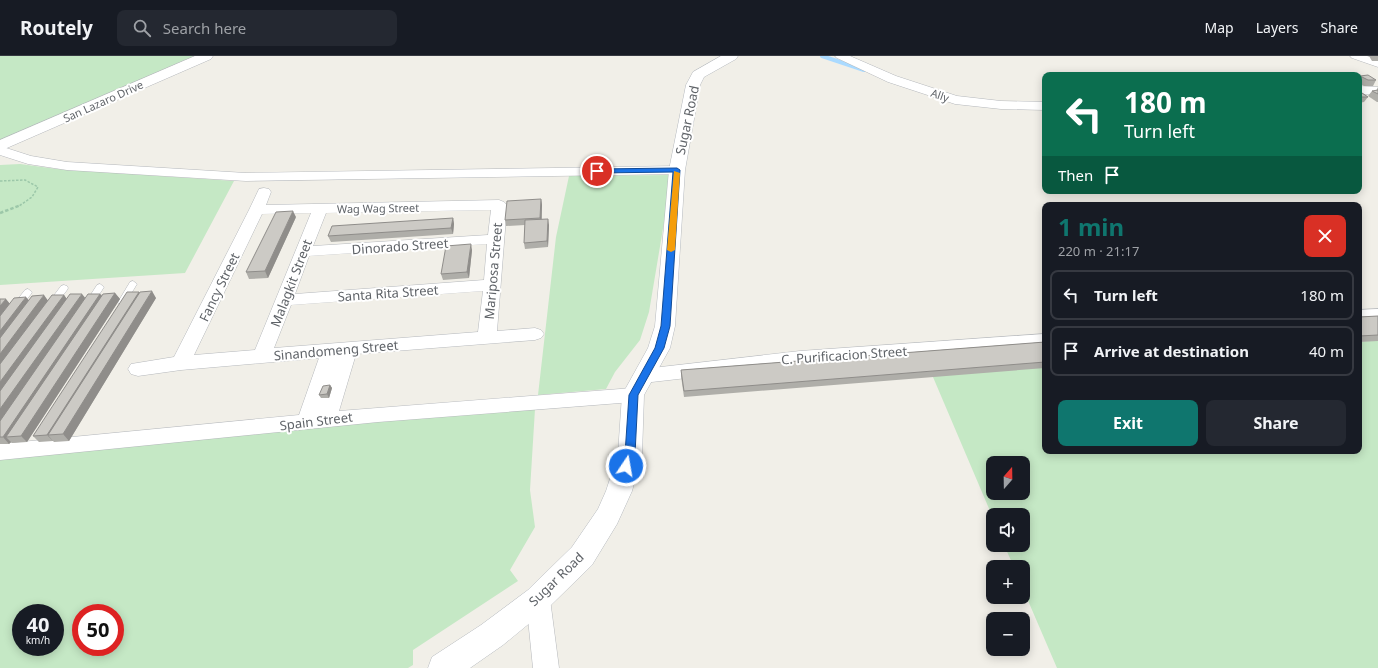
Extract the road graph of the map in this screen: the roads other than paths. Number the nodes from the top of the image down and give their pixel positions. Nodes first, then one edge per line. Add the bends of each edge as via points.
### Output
1 (206, 56) edge
2 (731, 56) edge
3 (841, 56) edge
4 (1356, 56) edge
5 (1378, 64) edge
6 (1362, 90) edge
7 (1378, 91) edge
8 (1042, 106) edge
9 (0, 146) edge
10 (0, 150) edge
11 (28, 160) junction
12 (0, 163) edge
13 (677, 170) junction
14 (264, 192) dead end
15 (499, 205) joint
16 (320, 209) junction
17 (257, 210) junction
18 (496, 239) junction
19 (303, 252) junction
20 (133, 284) dead end
21 (492, 285) junction
22 (100, 287) dead end
23 (64, 288) dead end
24 (28, 292) dead end
25 (284, 300) junction
26 (118, 310) edge
27 (46, 313) edge
28 (82, 313) edge
29 (10, 315) edge
30 (1378, 315) edge
31 (1362, 316) edge
32 (535, 334) dead end
33 (487, 337) junction
34 (1042, 340) edge
35 (340, 349) junction
36 (262, 356) junction
37 (181, 363) junction
38 (138, 369) dead end
39 (638, 385) junction
40 (319, 411) junction
41 (0, 452) edge
42 (538, 599) junction
43 (443, 668) edge
44 (546, 668) edge

1 - 9 main road, San Lazaro Drive
2 - 13 main road, Sugar Road via 698,75 689,103
3 - 8 street, Ally via 892,79 955,100
4 - 5 street
6 - 7 street
10 - 11 street
11 - 12 street
11 - 13 street via 67,166 246,177
13 - 39 main road, Sugar Road via 665,326 659,348
14 - 17 street, Fancy Street
15 - 16 street, Wag Wag Street
15 - 18 street, Mariposa Street
16 - 17 street, Wag Wag Street
16 - 19 street, Malagkit Street
17 - 37 street, Fancy Street
18 - 19 street, Dinorado Street
18 - 21 street, Mariposa Street
19 - 25 street, Malagkit Street
20 - 26 lane
21 - 25 street, Santa Rita Street
21 - 33 street, Mariposa Street
22 - 28 lane
23 - 27 lane
24 - 29 lane
25 - 36 street, Malagkit Street
30 - 31 street
32 - 33 street, Sinandomeng Street
33 - 35 street, Sinandomeng Street
34 - 39 street, C. Purificacion Street via 800,358
35 - 36 street, Sinandomeng Street
35 - 40 street
36 - 37 street, Sinandomeng Street
37 - 38 street, Sinandomeng Street
39 - 40 street, Spain Street via 495,404
39 - 42 main road, Sugar Road via 630,454 619,491 608,516 582,556
40 - 41 street, Spain Street via 32,443
42 - 43 main road, Sugar Road via 492,635
42 - 44 street

